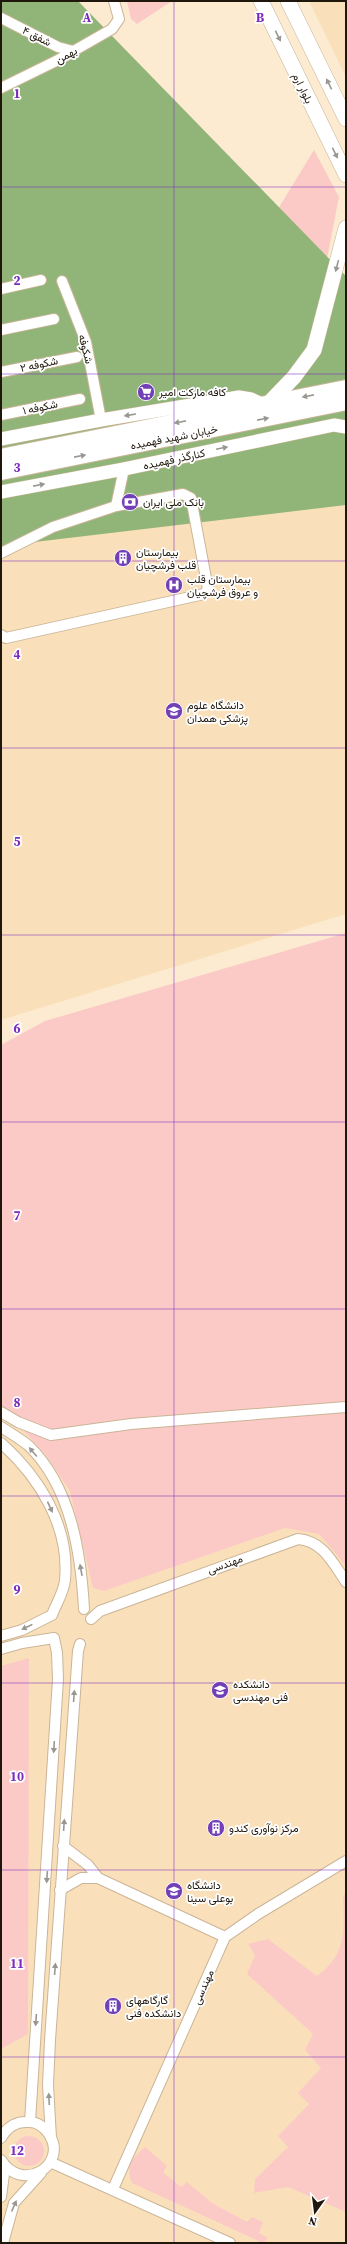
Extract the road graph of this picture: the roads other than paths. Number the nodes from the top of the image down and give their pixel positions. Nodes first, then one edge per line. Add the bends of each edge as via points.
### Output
1 (114, 1) edge
2 (261, 1) edge
3 (288, 1) edge
4 (1, 18) edge
5 (73, 51) junction
6 (1, 88) edge
7 (346, 119) edge
8 (346, 175) edge
9 (346, 228) edge
10 (41, 280) dead end
11 (62, 280) dead end
12 (1, 288) edge
13 (54, 320) dead end
14 (1, 330) edge
15 (77, 357) dead end
16 (1, 372) edge
17 (346, 388) edge
18 (80, 399) dead end
19 (346, 402) edge
20 (267, 404) junction
21 (1, 415) edge
22 (101, 420) junction
23 (346, 427) edge
24 (1, 440) edge
25 (1, 457) edge
26 (124, 469) junction
27 (1, 472) edge
28 (1, 492) edge
29 (116, 506) junction
30 (1, 553) edge
31 (1, 635) edge
32 (346, 1407) edge
33 (1, 1412) edge
34 (1, 1427) edge
35 (1, 1443) edge
36 (346, 1582) edge
37 (84, 1609) dead end
38 (91, 1619) dead end
39 (1, 1636) edge
40 (80, 1644) dead end
41 (1, 1649) edge
42 (63, 1846) junction
43 (346, 1861) edge
44 (98, 1878) junction
45 (60, 1890) junction
46 (225, 1937) junction
47 (30, 2122) junction
48 (1, 2138) edge
49 (51, 2138) junction
50 (3, 2163) edge
51 (48, 2165) junction
52 (113, 2189) junction
53 (1, 2197) edge
54 (3, 2243) edge
55 (230, 2243) edge

1 - 5 street, بهمن via 119,19 112,29
2 -> 8 main road, بلوار ارم
7 -> 3 main road
4 - 5 street, شفق ۴ via 58,47
5 - 6 street, بهمن
9 -> 20 main road via 314,350
10 - 12 street
11 - 22 street, شکوفه via 86,342
13 - 14 street
15 - 16 street, شکوفه ۲
17 -> 20 main road, خیابان شهید فهمیده
18 - 21 street, شکوفه ۱
27 -> 19 main road, خیابان شهید فهمیده
20 -> 22 street via 239,397
20 -> 25 main road, خیابان شهید فهمیده
22 - 24 street
26 -> 23 street, کنارگذر فهمیده via 334,425
28 -> 26 street, کنارگذر فهمیده
26 - 29 street
29 - 30 street via 53,527
29 - 31 street via 183,494 191,498 208,589 204,594 6,638
32 - 33 street via 132,1424 51,1435
37 -> 34 street via 76,1544 63,1499 52,1475 28,1446
35 -> 39 street via 39,1485 52,1508 65,1548 65,1582 52,1615 22,1630
36 - 38 street, مهندسی via 321,1547 309,1540 298,1538 100,1611
42 -> 40 street
41 -> 47 street via 54,1638 57,1653 58,1679 50,1820
42 - 44 street via 88,1865
42 - 45 street
43 - 46 street
44 - 45 street via 81,1878
44 - 46 street
49 -> 45 street via 48,2085
46 - 52 street, مهندسی
47 - 48 street via 12,2125
47 - 49 street via 46,2130
49 - 51 street via 53,2150
50 - 51 street via 20,2176 37,2174
50 - 53 street
51 - 52 street
54 -> 51 street via 14,2203
52 - 55 street

